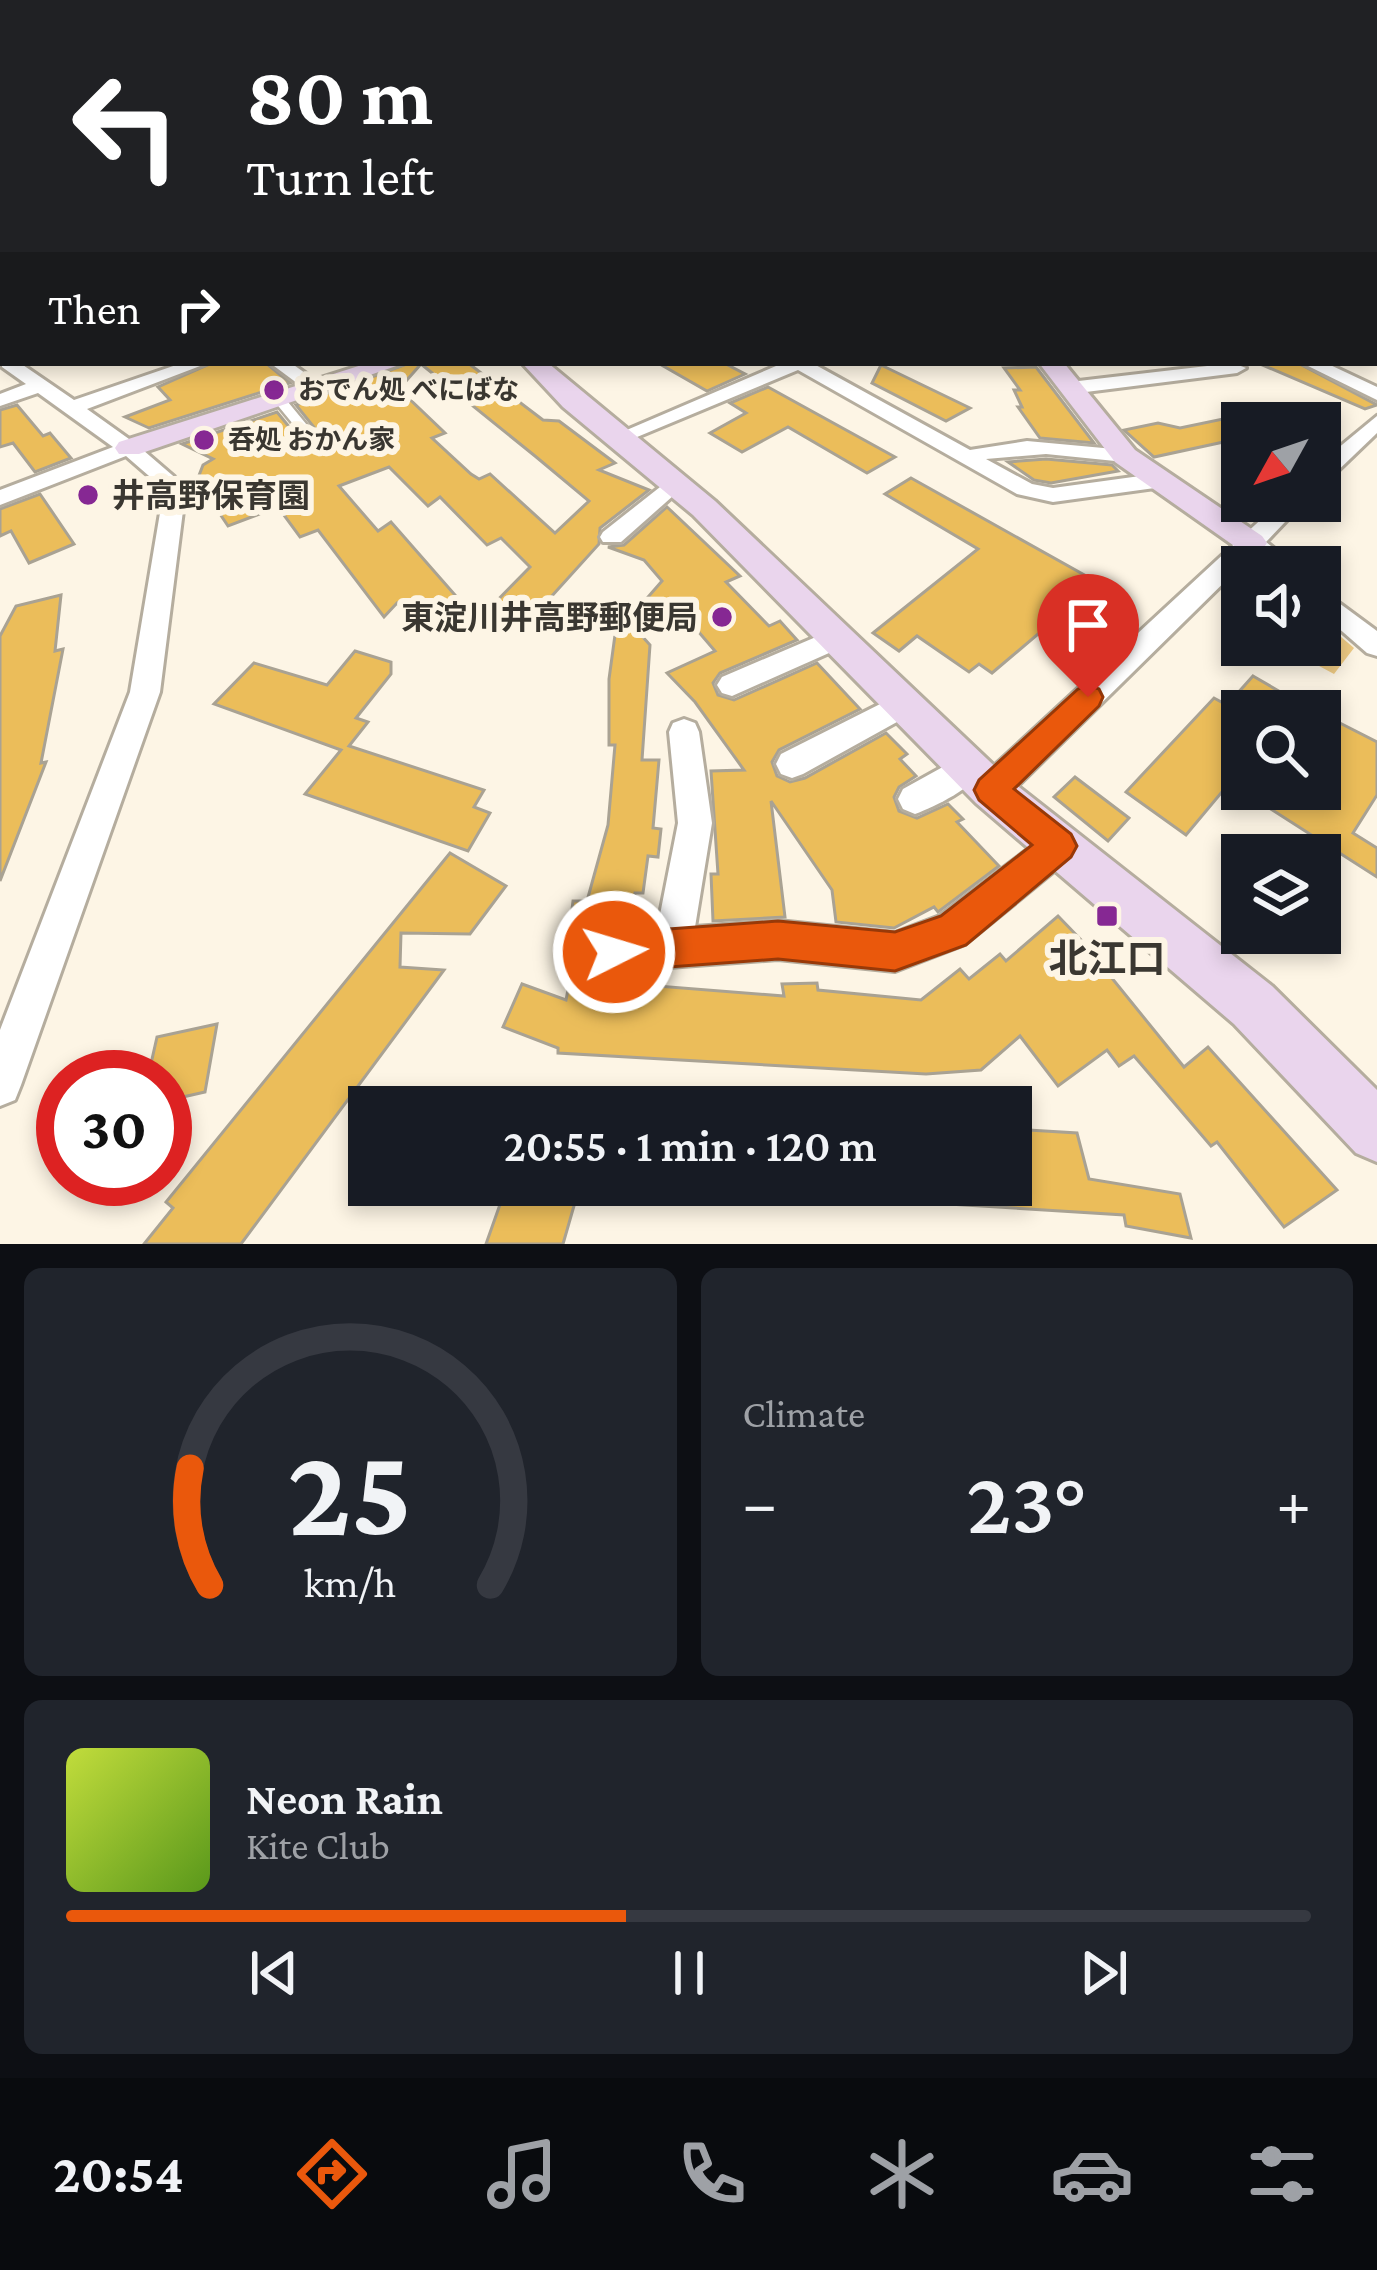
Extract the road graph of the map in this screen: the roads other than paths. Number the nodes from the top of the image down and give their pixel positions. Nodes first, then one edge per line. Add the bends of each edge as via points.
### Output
1 (190, 366) edge
2 (283, 366) edge
3 (381, 366) edge
4 (537, 366) edge
5 (792, 366) edge
6 (804, 366) edge
7 (1053, 366) edge
8 (1316, 366) edge
9 (1237, 368) dead end
10 (13, 369) edge
11 (316, 388) junction
12 (1070, 388) junction
13 (1377, 394) edge
14 (278, 399) junction
15 (0, 400) edge
16 (74, 407) junction
17 (1377, 422) edge
18 (618, 438) junction
19 (316, 444) dead end
20 (129, 448) junction
21 (1341, 455) edge
22 (1126, 456) junction
23 (968, 457) junction
24 (1162, 480) junction
25 (674, 483) junction
26 (0, 498) edge
27 (1272, 522) edge
28 (612, 536) dead end
29 (1251, 542) junction
30 (1256, 546) edge
31 (1341, 616) edge
32 (837, 638) junction
33 (1377, 646) edge
34 (732, 686) dead end
35 (904, 704) junction
36 (684, 732) dead end
37 (792, 764) dead end
38 (979, 779) junction
39 (915, 799) dead end
40 (1059, 846) junction
41 (673, 946) junction
42 (614, 952) dead end
43 (0, 1085) edge
44 (1377, 1132) edge

1 - 16 street
2 - 11 street
3 - 11 street
4 - 18 street
5 - 18 street
6 - 23 street
7 - 12 street
8 - 13 street
9 - 12 street
10 - 15 street
10 - 16 street
11 - 14 street
12 - 22 street
14 - 19 lane
14 - 20 street
16 - 20 street
17 - 21 street
18 - 25 street
20 - 26 street
20 - 43 street via 175,487 146,692
22 - 23 street via 1039,445
22 - 24 street
23 - 24 street via 1052,495
24 - 29 street
25 - 28 street
25 - 32 street
27 - 29 street
29 - 30 street
29 - 38 street
31 - 33 street
32 - 34 street
32 - 35 street
35 - 37 street
35 - 38 street
36 - 41 street via 695,823
38 - 39 street
38 - 40 street
40 - 41 street via 952,931 895,952 778,940
40 - 44 street via 1252,1005
41 - 42 street

